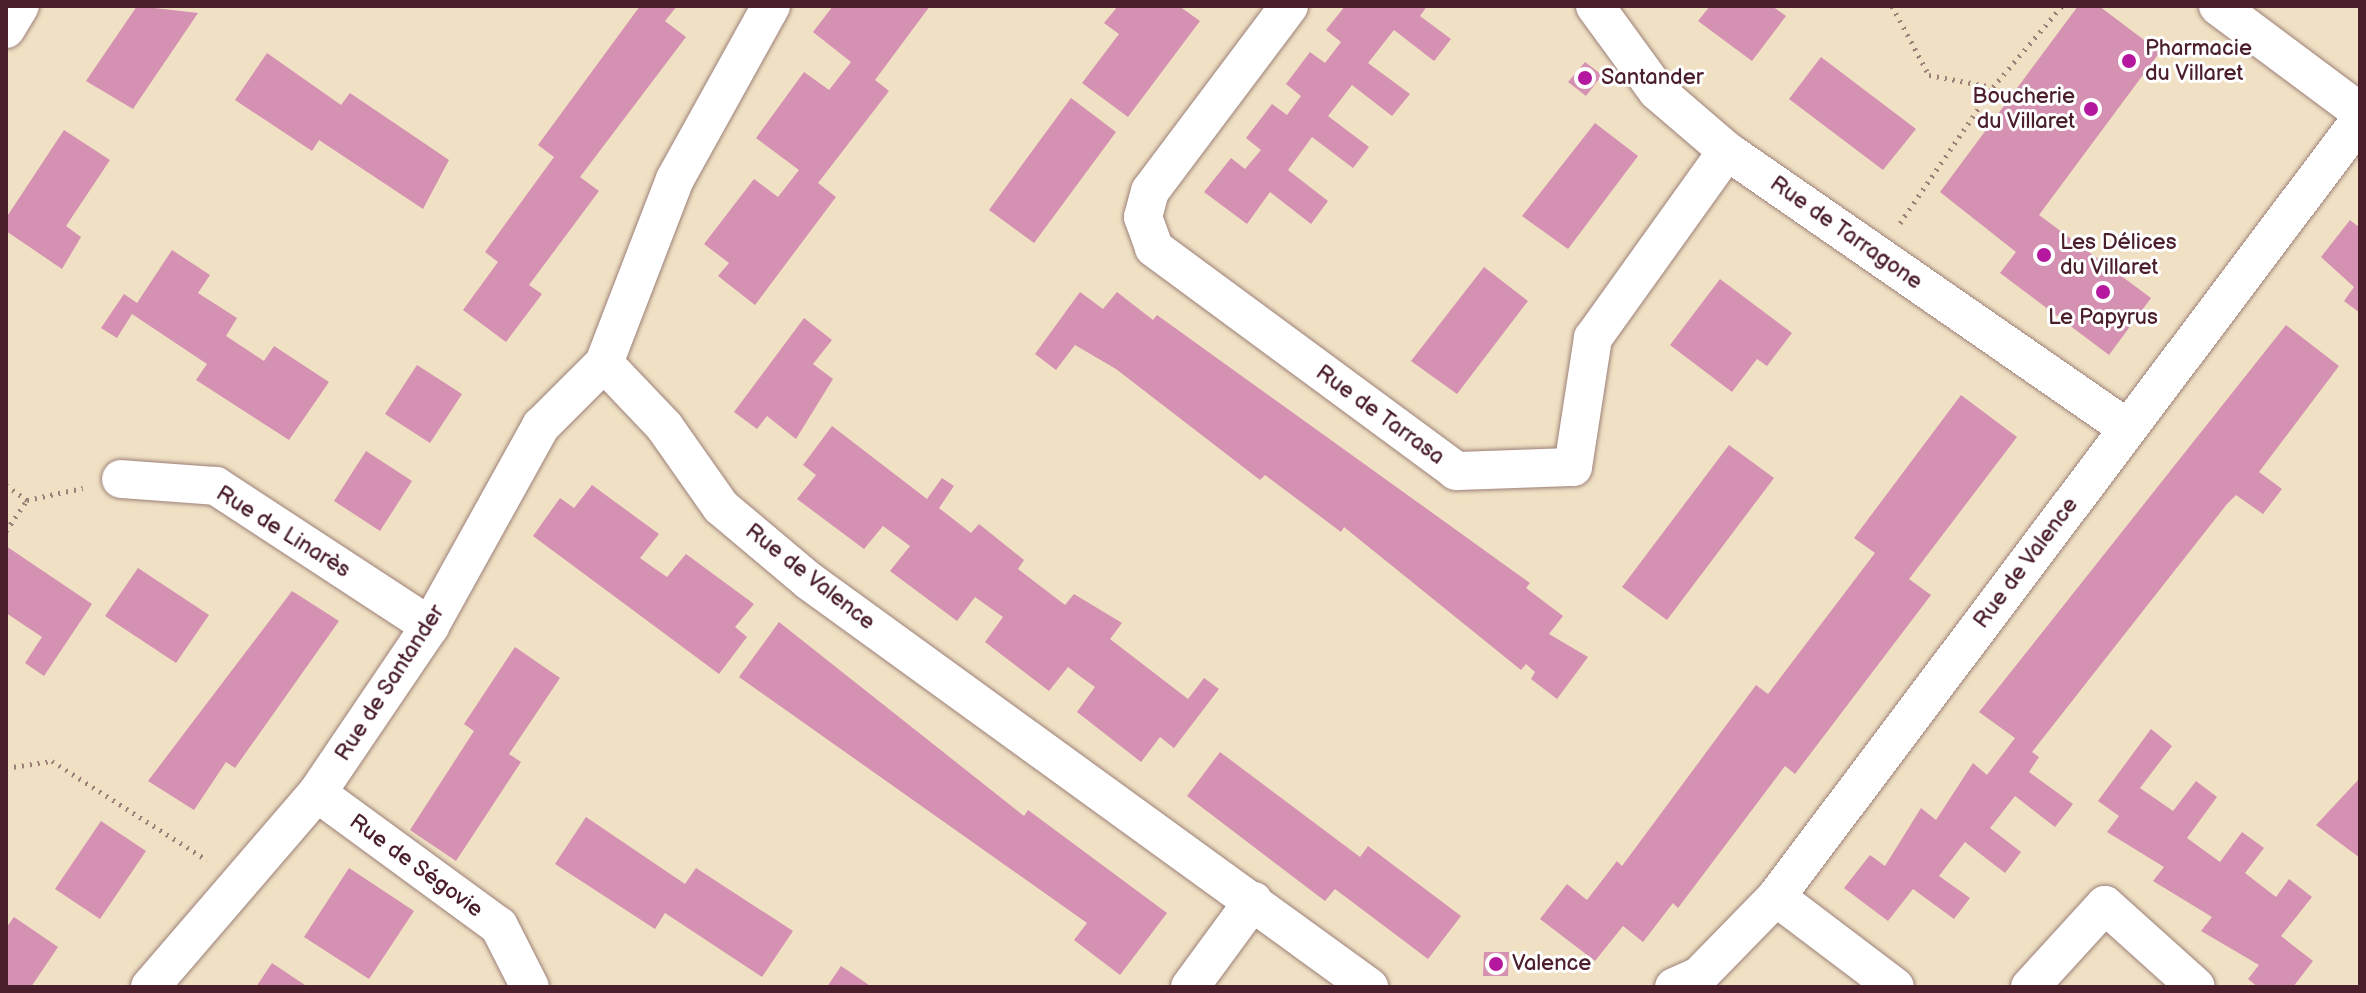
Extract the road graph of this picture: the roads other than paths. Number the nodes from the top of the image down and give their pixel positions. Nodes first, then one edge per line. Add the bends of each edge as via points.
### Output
1 (20, 6) edge
2 (771, 6) edge
3 (1289, 6) edge
4 (1595, 6) edge
5 (2218, 6) edge
6 (6, 29) edge
7 (2360, 112) edge
8 (2360, 120) edge
9 (1727, 151) junction
10 (604, 363) junction
11 (2127, 428) junction
12 (121, 479) road end
13 (430, 626) junction
14 (317, 793) junction
15 (1776, 897) junction
16 (1253, 901) junction
17 (150, 987) edge
18 (530, 987) edge
19 (1190, 987) edge
20 (1369, 987) edge
21 (1674, 987) edge
22 (1895, 987) edge
23 (2030, 987) edge
24 (2196, 987) edge

1 - 6 street
2 - 10 street via 675,179
3 - 9 street, Rue de Tarrasa via 1150,191 1143,217 1154,248 1456,471 1573,467 1593,338
4 - 9 street, Rue de Tarragone via 1657,91
5 - 7 street
8 - 11 street, Rue de Valence
9 - 11 street, Rue de Tarragone
10 - 13 street, Rue de Santander via 541,426
10 - 16 street, Rue de Valence via 664,426 721,507 809,581
11 - 15 street, Rue de Valence
12 - 13 street, Rue de Linarès via 216,486
13 - 14 street, Rue de Santander
14 - 17 street, Rue de Santander
14 - 18 street, Rue de Ségovie via 499,926
15 - 21 street, Rue de Valence via 1699,976
15 - 22 street
16 - 19 street
16 - 20 street, Rue de Valence
23 - 24 street via 2105,905

